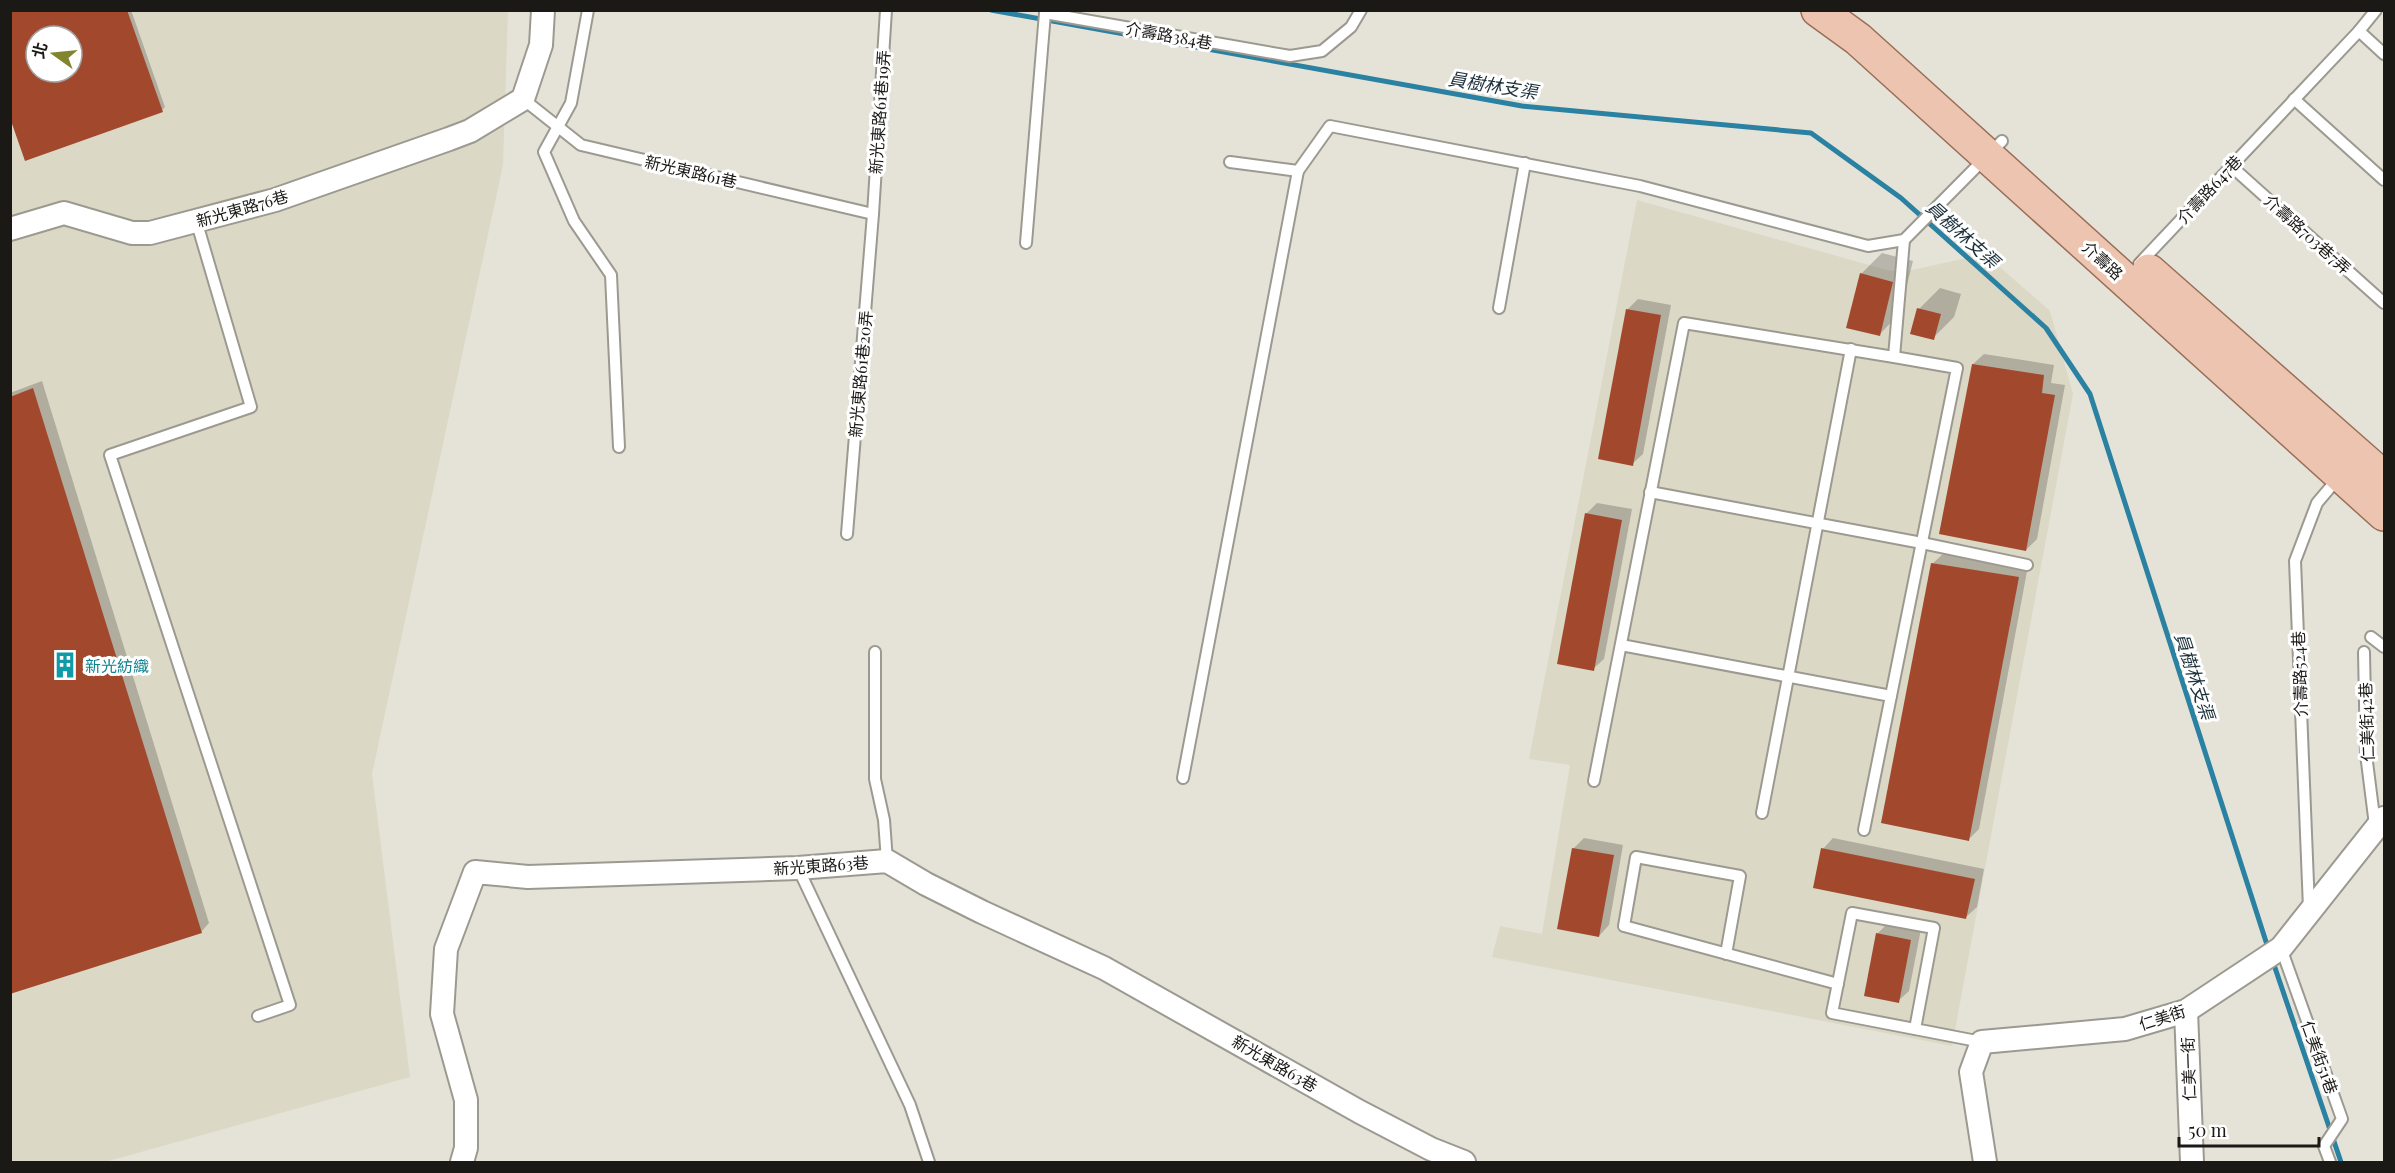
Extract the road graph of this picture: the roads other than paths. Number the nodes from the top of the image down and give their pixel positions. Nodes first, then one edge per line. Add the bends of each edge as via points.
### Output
1 (543, 10) edge
2 (588, 10) edge
3 (886, 10) edge
4 (1361, 10) edge
5 (1818, 10) edge
6 (1855, 10) edge
7 (2376, 10) edge
8 (2359, 31) junction
9 (2385, 54) edge
10 (524, 99) junction
11 (2294, 99) junction
12 (558, 129) junction
13 (1995, 149) junction
14 (1230, 162) dead end
15 (1525, 164) junction
16 (2231, 166) junction
17 (1298, 171) junction
18 (2385, 180) edge
19 (873, 214) junction
20 (196, 220) junction
21 (10, 229) edge
22 (1904, 240) junction
23 (1026, 243) dead end
24 (2132, 271) junction
25 (2385, 303) edge
26 (1499, 308) dead end
27 (1851, 349) junction
28 (1894, 357) junction
29 (618, 447) dead end
30 (2349, 464) junction
31 (2385, 478) edge
32 (1650, 492) junction
33 (2385, 514) edge
34 (1818, 523) junction
35 (847, 534) dead end
36 (1922, 543) junction
37 (2027, 565) dead end
38 (2371, 637) dead end
39 (1621, 645) junction
40 (2385, 647) edge
41 (2364, 651) dead end
42 (875, 652) dead end
43 (1788, 677) junction
44 (1892, 696) junction
45 (1184, 778) dead end
46 (1594, 781) dead end
47 (1762, 813) dead end
48 (2380, 823) edge
49 (1864, 830) dead end
50 (887, 861) junction
51 (798, 868) junction
52 (2310, 912) junction
53 (2274, 953) junction
54 (1726, 954) dead end
55 (1838, 984) junction
56 (2186, 1011) junction
57 (258, 1016) dead end
58 (1915, 1029) junction
59 (1982, 1042) junction
60 (462, 1162) edge
61 (929, 1162) edge
62 (1464, 1162) edge
63 (1985, 1162) edge
64 (2192, 1162) edge
65 (2330, 1162) edge

1 - 10 street via 541,45
2 - 12 lane via 572,103
3 - 19 lane, 新光東路61巷19弄
4 - 23 lane, 介壽路384巷 via 1351,27 1322,51 1290,56 1045,13
5 - 13 main road, 介壽路
6 - 13 main road, 介壽路
7 - 8 lane, 介壽路647巷
8 - 9 lane
8 - 11 lane, 介壽路647巷
10 - 12 lane, 新光東路61巷
10 - 20 street, 新光東路76巷 via 470,131 275,200
11 - 16 lane, 介壽路647巷
11 - 18 lane
12 - 19 lane, 新光東路61巷 via 581,144
12 - 29 lane via 544,152 574,221 611,275
13 - 22 lane
13 - 24 main road, 介壽路
14 - 17 lane
15 - 17 lane via 1330,126
15 - 22 lane via 1640,186 1868,246
15 - 26 lane
16 - 24 lane, 介壽路647巷
16 - 25 lane, 介壽路703巷7弄
17 - 45 lane
19 - 35 lane, 新光東路61巷20弄
20 - 21 street, 新光東路76巷 via 150,233 132,232 64,213
20 - 57 lane via 251,407 110,455 290,1005
22 - 28 lane
24 - 30 main road, 介壽路
27 - 28 lane
27 - 32 lane via 1684,322
27 - 34 lane
28 - 36 lane via 1957,368
30 - 31 main road, 介壽路
30 - 33 main road, 介壽路
30 - 52 lane, 介壽路524巷 via 2317,503 2295,561
32 - 34 lane
32 - 39 lane
34 - 36 lane
34 - 43 lane
36 - 37 lane
36 - 44 lane
38 - 40 lane
39 - 43 lane
39 - 46 lane
41 - 48 lane, 仁美街42巷 via 2366,754
42 - 50 lane via 875,779
43 - 44 lane
43 - 47 lane
44 - 49 lane
48 - 52 street, 仁美街
50 - 51 street, 新光東路63巷
50 - 62 street, 新光東路63巷 via 982,912 1104,968 1360,1112
51 - 60 street, 新光東路63巷 via 528,877 475,872 446,949 442,1014 466,1100 466,1148
51 - 61 lane via 910,1105
52 - 53 street, 仁美街
53 - 56 street, 仁美街
53 - 65 lane, 仁美街51巷 via 2342,1119 2324,1146
54 - 55 lane via 1740,876 1636,857 1624,926 1736,957
55 - 58 lane via 1832,1013
55 - 58 lane via 1852,913 1934,928
56 - 59 street, 仁美街 via 2125,1029
56 - 64 street, 仁美一街
58 - 59 lane
59 - 63 street via 1971,1072

